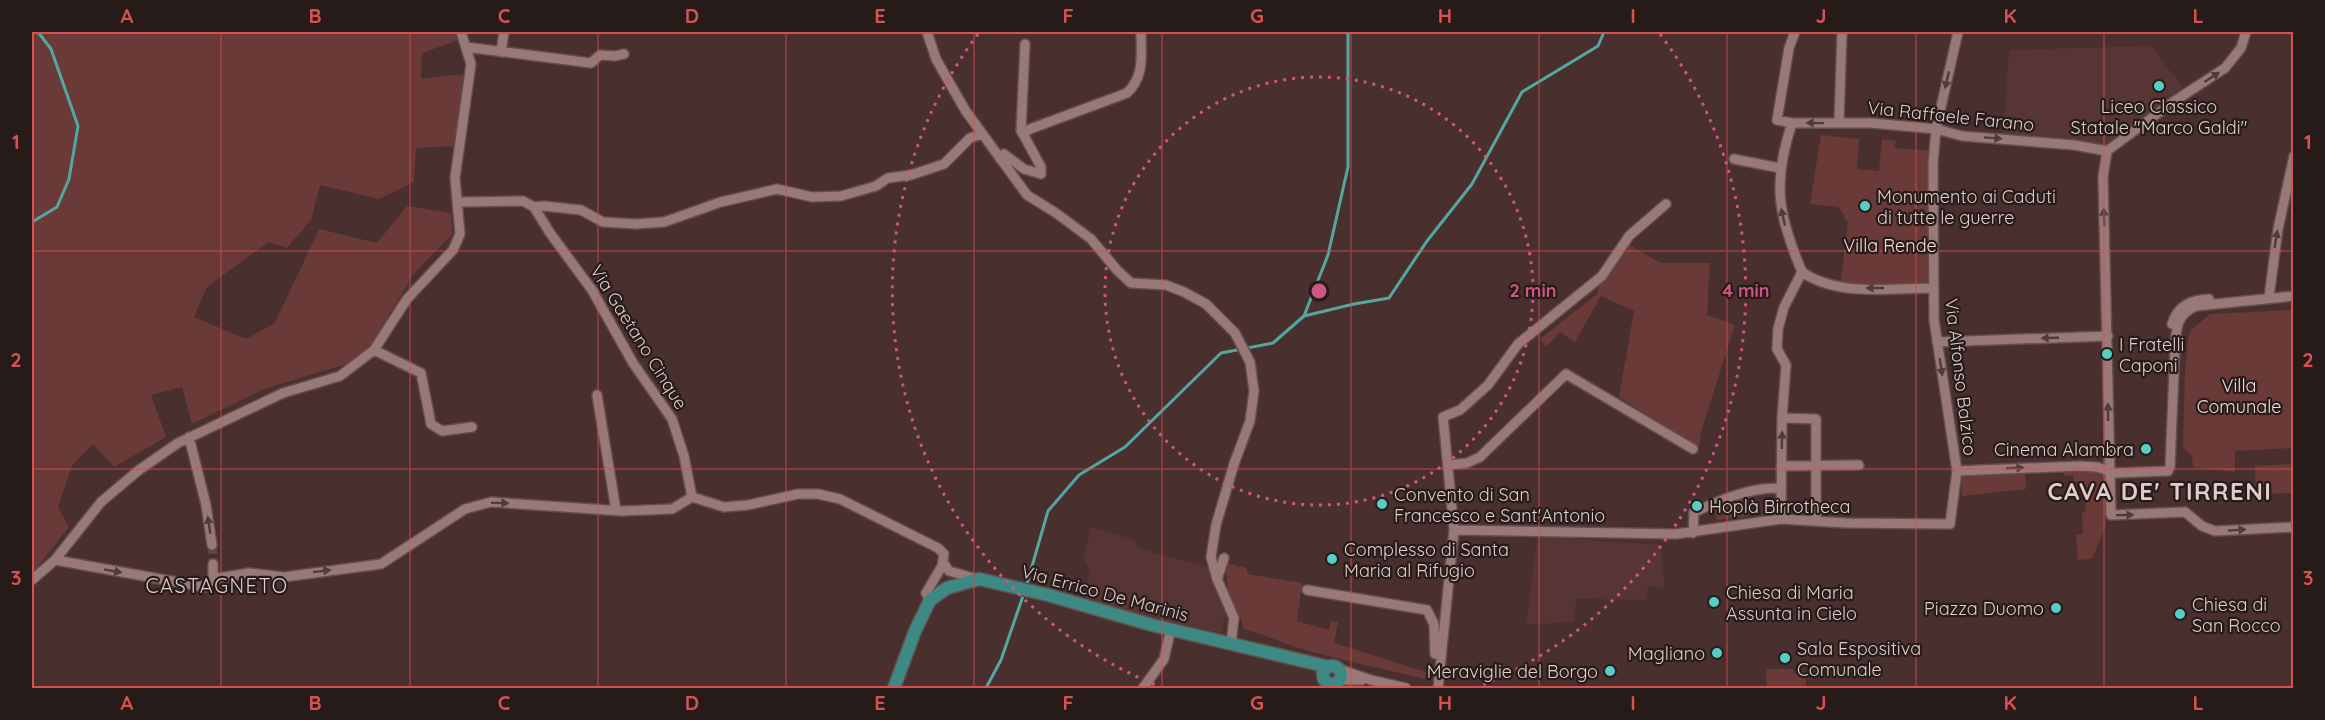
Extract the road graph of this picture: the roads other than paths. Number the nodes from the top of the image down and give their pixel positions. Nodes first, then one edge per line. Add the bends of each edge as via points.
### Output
1 (461, 32) edge
2 (504, 32) edge
3 (927, 32) edge
4 (1141, 32) edge
5 (1795, 32) edge
6 (1842, 32) edge
7 (1958, 32) edge
8 (2246, 32) edge
9 (1025, 44) dead end
10 (466, 47) junction
11 (501, 52) junction
12 (624, 54) dead end
13 (1839, 122) junction
14 (1792, 123) junction
15 (1936, 129) junction
16 (982, 134) junction
17 (1023, 134) junction
18 (2107, 151) junction
19 (2294, 156) edge
20 (1000, 159) junction
21 (1734, 159) dead end
22 (1780, 168) junction
23 (458, 202) junction
24 (1666, 204) dead end
25 (534, 207) junction
26 (1802, 272) junction
27 (1933, 288) junction
28 (2294, 296) edge
29 (2265, 297) junction
30 (2108, 336) junction
31 (1937, 342) junction
32 (374, 350) junction
33 (597, 395) dead end
34 (1782, 418) junction
35 (472, 427) dead end
36 (189, 436) junction
37 (1693, 449) dead end
38 (1448, 465) junction
39 (1859, 465) dead end
40 (1781, 466) junction
41 (1816, 466) junction
42 (2110, 470) junction
43 (1957, 471) junction
44 (1781, 488) junction
45 (692, 497) junction
46 (616, 510) junction
47 (1781, 519) junction
48 (1816, 520) junction
49 (2294, 526) edge
50 (1454, 530) junction
51 (1693, 533) junction
52 (212, 545) tunnel mouth
53 (1224, 558) dead end
54 (55, 560) junction
55 (943, 562) junction
56 (213, 564) tunnel mouth
57 (213, 579) junction
58 (979, 579) junction
59 (1216, 579) junction
60 (32, 580) edge
61 (1307, 590) dead end
62 (930, 600) junction
63 (1171, 629) junction
64 (915, 631) junction
65 (1230, 643) junction
66 (1441, 656) junction
67 (1333, 679) edge
68 (888, 688) edge
69 (894, 688) edge
70 (1143, 688) edge
71 (1406, 688) edge
72 (1438, 688) edge

1 - 10 street
2 - 11 street
3 - 16 street via 936,59
4 - 17 street via 1140,71 1137,84 1127,93
5 - 14 street via 1778,120
6 - 13 street
7 -> 15 street, Via Alfonso Balzico
18 -> 8 street via 2224,68 2241,48
9 - 17 street
10 - 11 street
10 - 23 street via 471,64 455,178
11 - 12 street via 591,63 600,55
13 -> 14 street, Via Raffaele Farano
13 - 15 street, Via Raffaele Farano
14 - 22 street
15 -> 18 street, Via Raffaele Farano via 1962,136 2074,144
15 - 27 street, Via Alfonso Balzico
16 - 20 street
16 - 25 street via 970,138 944,164 888,178 876,186 841,196 812,197 777,189 721,202 663,222 636,224 603,222 581,210
17 - 20 street via 1041,174 1024,170 1004,154
30 -> 18 street via 2103,177
29 -> 19 street
20 - 59 street via 1027,195 1091,239 1131,283 1166,285 1206,304 1235,333 1250,362 1254,391 1250,421 1216,525 1211,557
21 - 22 street
26 -> 22 street via 1780,211
23 - 25 street via 523,201
23 - 32 street via 460,234 453,250 407,299
24 - 38 street via 1629,236 1602,276 1518,344 1488,385 1460,410 1443,417
25 - 45 street, Via Gaetano Cinque via 592,290 633,363 672,419
27 -> 26 street via 1835,286
26 - 34 street via 1778,328 1777,349 1786,365
27 - 31 street, Via Alfonso Balzico
28 - 29 street
29 - 42 street via 2194,300 2177,312 2170,331 2166,461 2161,467
29 - 42 street via 2187,310 2178,322 2175,347 2170,467 2165,472
30 -> 31 street
42 -> 30 street
31 -> 43 street, Via Alfonso Balzico
32 - 35 street via 421,373 431,424 442,431
32 - 36 street via 340,376 283,393
33 - 46 street
40 -> 34 street
34 - 41 street via 1816,419
52 -> 36 street
36 - 54 street via 101,502
37 - 38 street via 1566,374 1480,457
38 - 50 street
39 - 41 street
40 - 41 street
40 - 44 street
41 - 48 street
43 -> 42 street, Via Alfonso Balzico via 2080,466
42 -> 49 street via 2111,515 2186,513 2215,531
43 - 48 street, Via Alfonso Balzico via 1950,524
44 - 47 street
44 - 51 street via 1762,487 1694,512
45 - 46 street via 672,509
45 - 55 street via 724,507 798,494 840,499 938,548 944,554
57 -> 46 street via 249,573 284,577 381,564 465,509 491,502
47 - 48 street
47 - 51 street
50 - 51 street
50 - 66 street
53 - 59 street
54 -> 57 street via 205,587
54 - 60 street
55 - 58 street via 949,571
55 - 62 street via 926,593
56 - 57 street
58 - 62 main road, Via Errico De Marinis via 947,588
58 - 63 main road, Via Errico De Marinis
59 - 65 street via 1234,618
61 - 66 street via 1427,610 1434,624 1435,654
62 - 64 main road
63 - 65 main road, Via Errico De Marinis
63 - 70 street via 1164,659
64 - 68 main road via 908,637
64 - 69 main road
65 - 67 main road, Via Errico De Marinis via 1309,660
66 - 72 street
67 - 71 street via 1371,680

